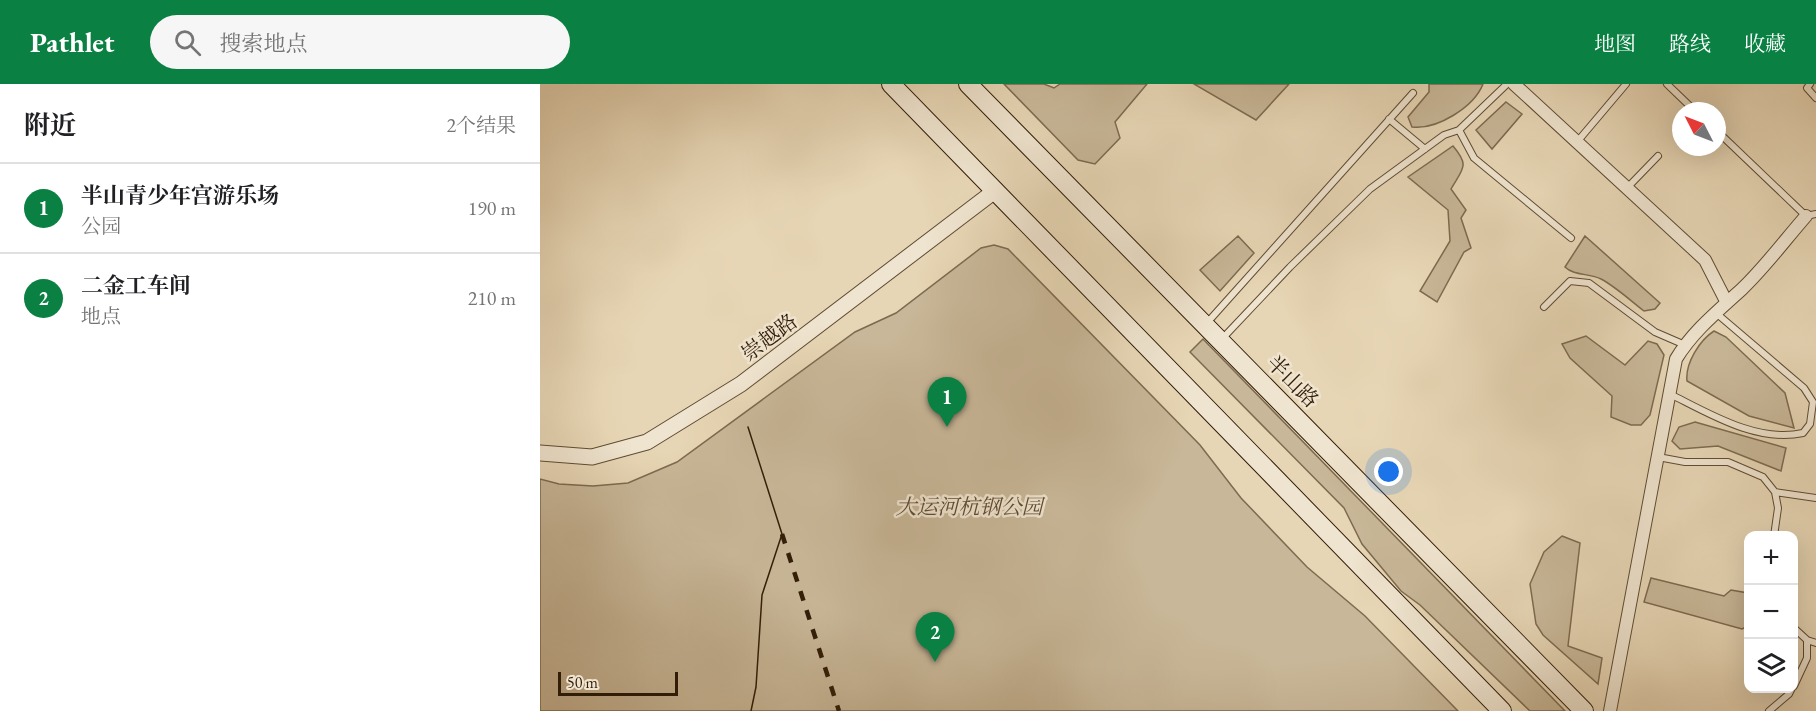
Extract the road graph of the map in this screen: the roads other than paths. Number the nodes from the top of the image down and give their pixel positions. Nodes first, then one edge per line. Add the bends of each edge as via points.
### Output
1 (891, 84) edge
2 (968, 84) edge
3 (1507, 84) edge
4 (1514, 84) edge
5 (1626, 84) edge
6 (1667, 84) edge
7 (1810, 84) edge
8 (1413, 93) dead end
9 (1816, 98) edge
10 (1686, 102) edge
11 (1389, 119) junction
12 (1459, 130) junction
13 (1726, 140) edge
14 (1577, 143) junction
15 (1425, 149) junction
16 (1658, 156) dead end
17 (1626, 188) junction
18 (996, 190) junction
19 (1811, 215) edge
20 (1571, 237) dead end
21 (1726, 301) junction
22 (1544, 307) dead end
23 (1716, 312) junction
24 (1205, 324) junction
25 (1221, 341) junction
26 (1685, 345) junction
27 (1670, 394) junction
28 (540, 453) edge
29 (1657, 457) junction
30 (1775, 492) junction
31 (1816, 498) edge
32 (1775, 531) edge
33 (1798, 632) edge
34 (1807, 640) junction
35 (1816, 642) edge
36 (1798, 677) edge
37 (1790, 693) edge
38 (1502, 711) edge
39 (1584, 711) edge
40 (1610, 711) edge
41 (1769, 711) edge

1 - 18 main road
2 - 24 main road, 半山路
3 - 12 lane
4 - 14 street
5 - 14 lane
6 - 10 lane
7 - 9 lane via 1807,88
8 - 11 lane
11 - 15 lane
11 - 24 lane
12 - 15 lane
12 - 20 lane via 1474,159
13 - 19 lane
14 - 17 street
15 - 25 lane via 1356,203
16 - 17 lane
17 - 21 street via 1705,260
18 - 28 street, 崇越路 via 741,384 647,442 592,458
18 - 38 main road
19 - 21 street
21 - 23 street
22 - 26 lane via 1570,281 1589,283 1655,332
23 - 26 street
23 - 27 lane via 1804,388 1813,402 1810,424 1803,433 1788,436 1734,425
24 - 25 main road, 半山路
25 - 39 main road, 半山路
26 - 27 street via 1676,359
27 - 29 street
29 - 30 lane via 1685,462 1728,462 1763,477
29 - 40 street
30 - 31 lane
30 - 32 lane via 1778,508
33 - 34 lane
34 - 35 lane
34 - 36 lane via 1807,658
37 - 41 lane

